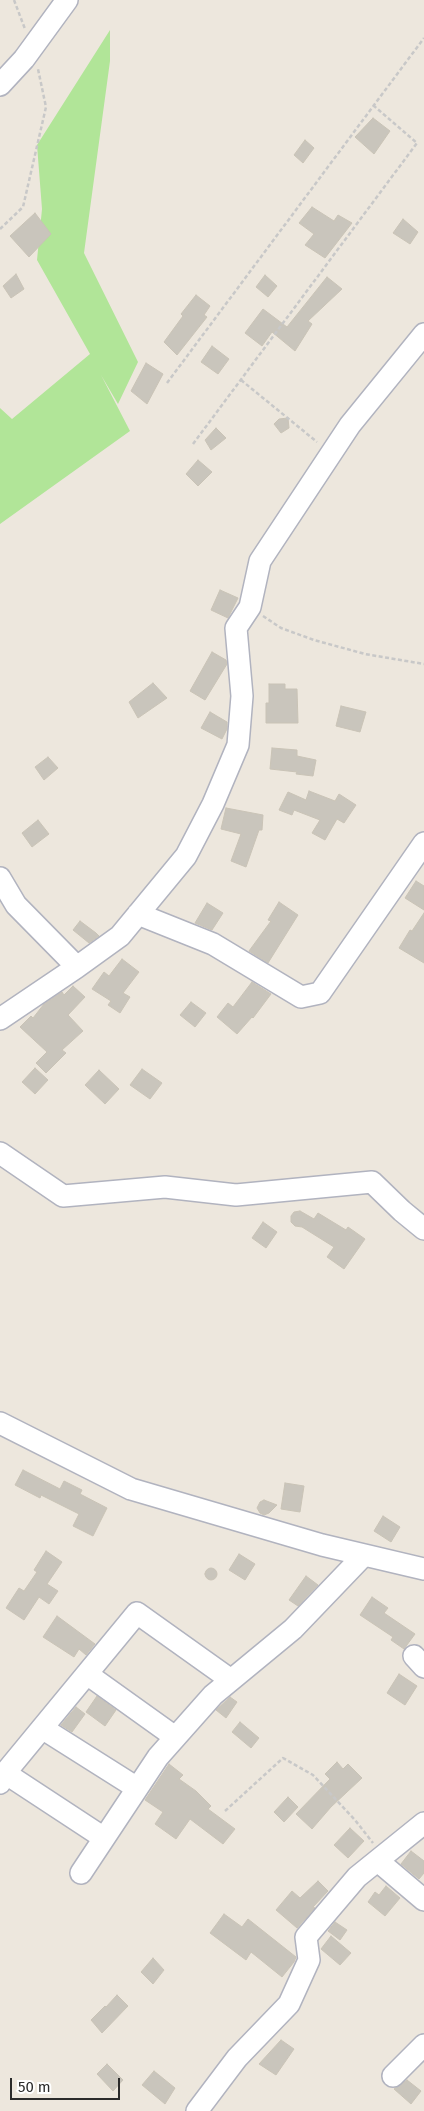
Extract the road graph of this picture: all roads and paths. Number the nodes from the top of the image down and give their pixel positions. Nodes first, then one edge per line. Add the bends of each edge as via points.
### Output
1 (14, 0) edge
2 (67, 0) edge
3 (424, 38) edge
4 (33, 47) junction
5 (0, 85) edge
6 (374, 106) junction
7 (0, 229) edge
8 (424, 334) edge
9 (241, 380) junction
10 (167, 384) dead end
11 (193, 444) dead end
12 (331, 453) junction
13 (250, 606) junction
14 (424, 664) edge
15 (424, 842) edge
16 (0, 878) edge
17 (138, 914) junction
18 (77, 967) junction
19 (0, 1019) edge
20 (0, 1153) edge
21 (424, 1228) edge
22 (0, 1423) edge
23 (364, 1555) junction
24 (424, 1569) edge
25 (87, 1674) junction
26 (231, 1680) junction
27 (42, 1728) junction
28 (175, 1737) junction
29 (3, 1778) edge
30 (137, 1788) junction
31 (225, 1810) dead end
32 (424, 1823) edge
33 (104, 1838) junction
34 (381, 1858) junction
35 (81, 1872) dead end
36 (424, 1900) edge
37 (424, 2045) edge
38 (394, 2076) dead end
39 (198, 2111) edge

1 - 4 path
2 - 4 street
3 - 6 path
4 - 5 street
4 - 7 path via 46,106 23,207
6 - 9 path via 417,144
6 - 10 path
8 - 12 street
9 - 11 path
9 - 12 path
12 - 13 street via 260,561
13 - 14 path via 281,628 314,640 365,654
13 - 17 street via 236,628 242,696 238,745 186,856
15 - 17 street via 320,993 302,997 213,944
16 - 18 street via 16,906
17 - 18 street via 120,936
18 - 19 street
20 - 21 street via 64,1196 165,1186 236,1195 372,1182
22 - 23 street via 131,1489
23 - 24 street
23 - 26 street via 293,1629
25 - 26 street via 137,1613
25 - 27 street
25 - 28 street
26 - 28 street
27 - 29 street
27 - 30 street
28 - 30 street
29 - 33 street
30 - 33 street
31 - 34 path via 283,1758 313,1775 355,1820
32 - 34 street
33 - 35 street
34 - 36 street
34 - 39 street via 357,1877 306,1937 309,1960 289,2004 237,2058
37 - 38 street

